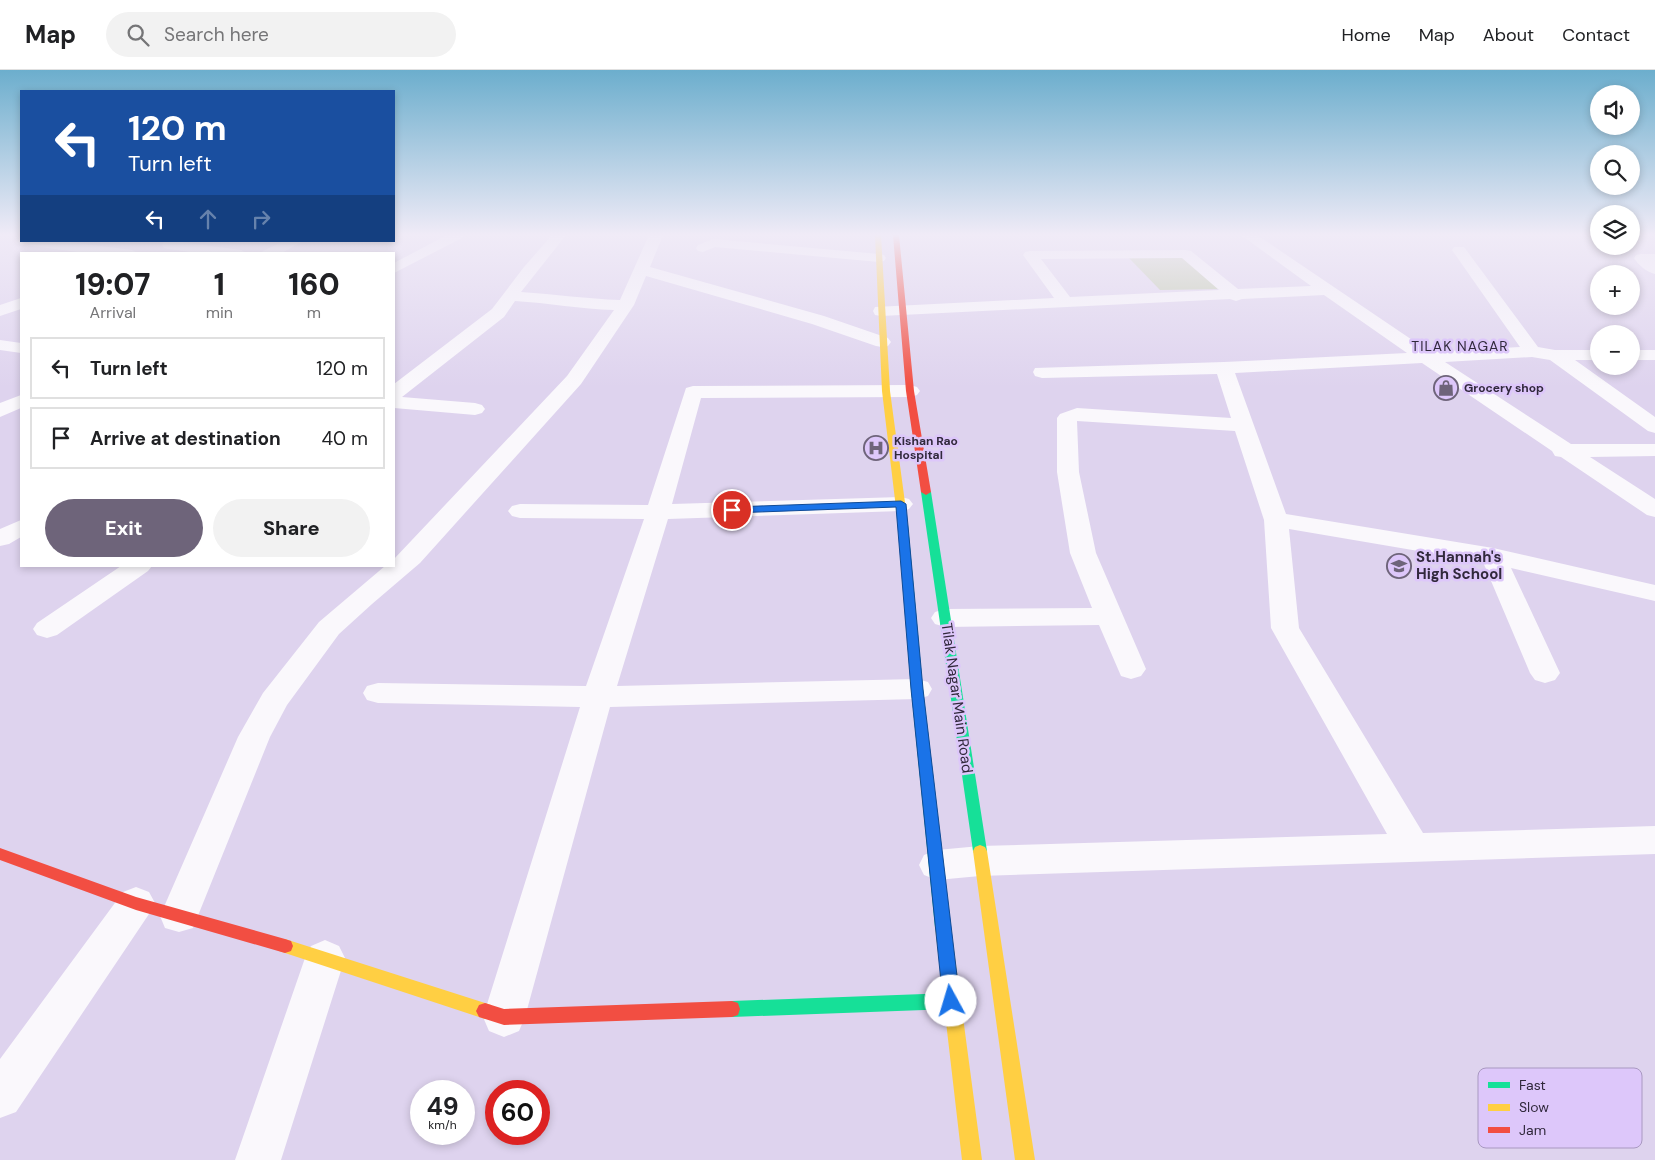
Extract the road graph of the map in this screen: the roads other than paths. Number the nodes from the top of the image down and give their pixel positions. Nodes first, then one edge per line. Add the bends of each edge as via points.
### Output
1 (517, 286) edge
2 (635, 286) edge
3 (698, 286) edge
4 (880, 286) edge
5 (901, 286) edge
6 (1053, 286) edge
7 (1224, 286) edge
8 (1320, 286) edge
9 (1485, 286) edge
10 (1326, 290) junction
11 (510, 296) junction
12 (1236, 296) junction
13 (1065, 302) junction
14 (20, 303) edge
15 (626, 305) junction
16 (903, 310) junction
17 (0, 311) edge
18 (881, 311) junction
19 (882, 342) junction
20 (0, 345) edge
21 (20, 348) edge
22 (1532, 352) junction
23 (1555, 355) junction
24 (1590, 355) edge
25 (1640, 355) edge
26 (1655, 355) edge
27 (1425, 357) junction
28 (1224, 368) junction
29 (1042, 372) dead end
30 (395, 391) edge
31 (898, 391) junction
32 (20, 401) edge
33 (395, 402) edge
34 (475, 409) dead end
35 (0, 411) edge
36 (1244, 425) junction
37 (1655, 427) edge
38 (1655, 450) edge
39 (1563, 451) junction
40 (901, 504) junction
41 (1655, 510) edge
42 (520, 511) dead end
43 (658, 512) junction
44 (1276, 520) junction
45 (20, 528) edge
46 (0, 539) edge
47 (1493, 556) junction
48 (138, 567) edge
49 (1655, 593) edge
50 (1109, 616) junction
51 (945, 618) junction
52 (47, 629) dead end
53 (1131, 669) dead end
54 (1545, 673) dead end
55 (917, 689) junction
56 (378, 693) dead end
57 (598, 697) junction
58 (1655, 840) edge
59 (1413, 847) junction
60 (0, 854) edge
61 (980, 861) junction
62 (937, 865) junction
63 (136, 903) junction
64 (179, 916) junction
65 (325, 958) junction
66 (951, 1001) junction
67 (504, 1017) junction
68 (0, 1096) edge
69 (258, 1160) edge
70 (972, 1160) edge
71 (1025, 1160) edge

1 - 11 street
2 - 15 street
3 - 19 street
4 - 18 main road, Tilak Nagar Main Road
5 - 16 main road, Tilak Nagar Main Road
6 - 13 street
7 - 12 street
8 - 10 street
9 - 22 street
10 - 12 street
10 - 27 street
11 - 15 street
11 - 30 street via 498,313
12 - 13 street
13 - 16 street
14 - 17 street
15 - 64 street via 574,380 411,558 329,628 274,700 254,737
16 - 18 street
16 - 31 main road, Tilak Nagar Main Road
18 - 19 main road, Tilak Nagar Main Road
19 - 31 main road, Tilak Nagar Main Road
20 - 21 street
22 - 23 street
22 - 27 street
23 - 24 street
23 - 37 street
25 - 26 street
27 - 28 street
27 - 39 street
28 - 29 street
28 - 36 street
31 - 40 main road, Tilak Nagar Main Road
31 - 43 street via 693,392
31 - 51 main road, Tilak Nagar Main Road
32 - 35 street
33 - 34 street
36 - 44 street
36 - 50 street via 1077,414 1067,418 1068,472 1083,553
38 - 39 street
39 - 41 street
40 - 43 street
40 - 55 main road, Tilak Nagar Main Road
42 - 43 street
43 - 57 street
44 - 47 street
44 - 59 street via 1284,628
45 - 46 street
47 - 49 street
47 - 54 street
48 - 52 street
50 - 51 street
50 - 53 street
51 - 61 main road, Tilak Nagar Main Road
55 - 57 street
55 - 62 main road, Tilak Nagar Main Road
56 - 57 street
57 - 67 street
58 - 59 street
59 - 61 street
60 - 63 main road
61 - 62 street
61 - 71 main road, Tilak Nagar Main Road
62 - 66 main road, Tilak Nagar Main Road
63 - 64 main road
63 - 68 street
64 - 65 main road
65 - 67 main road
65 - 69 street
66 - 67 main road
66 - 70 main road, Tilak Nagar Main Road

